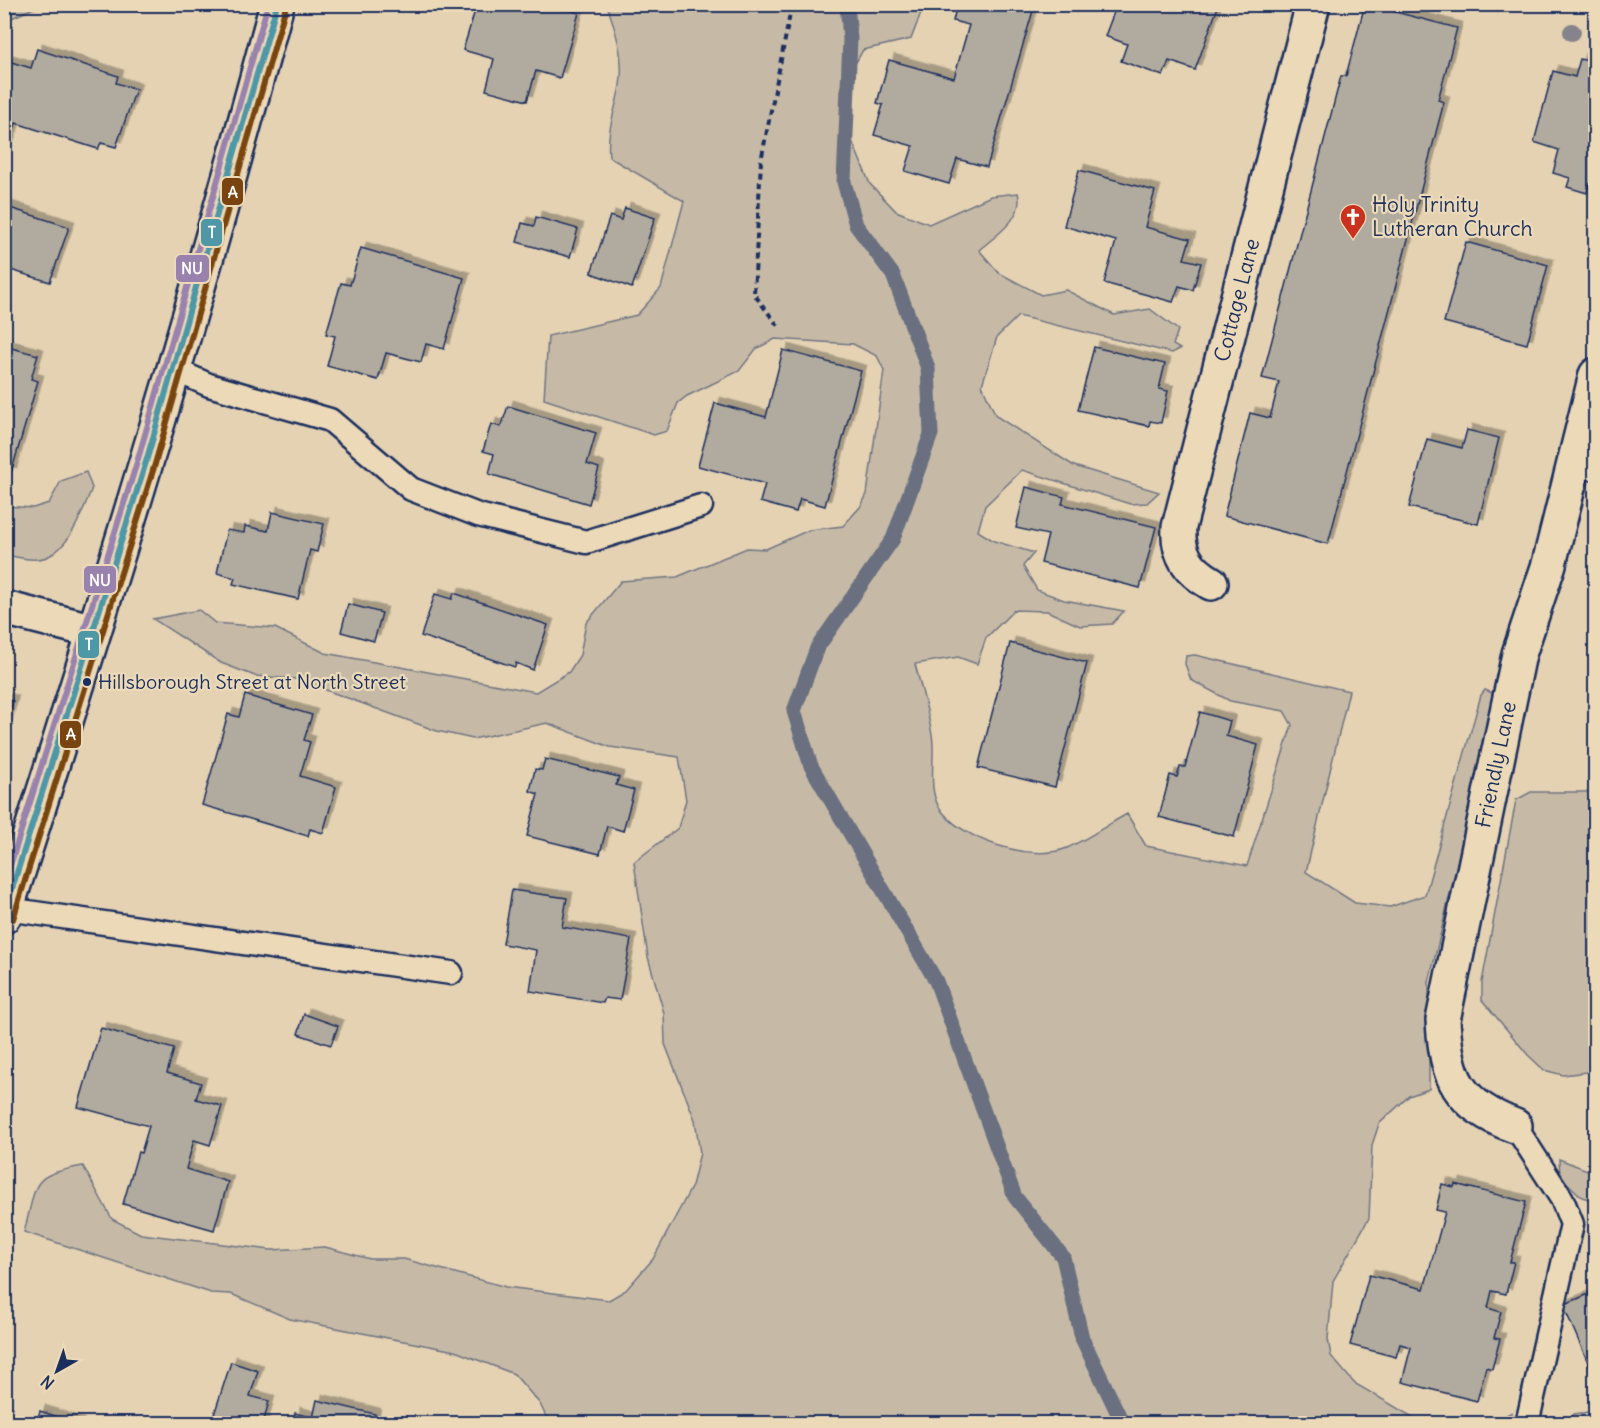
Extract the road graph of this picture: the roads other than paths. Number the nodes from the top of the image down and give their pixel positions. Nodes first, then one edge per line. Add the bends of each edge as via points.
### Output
1 (277, 4) edge
2 (1313, 4) edge
3 (173, 369) junction
4 (1596, 375) edge
5 (1585, 466) edge
6 (701, 506) dead end
7 (1211, 583) dead end
8 (4, 608) edge
9 (94, 632) junction
10 (6, 913) edge
11 (451, 973) dead end
12 (1515, 1126) joint
13 (1527, 1424) edge

1 - 3 street
2 - 7 street, Cottage Lane via 1179,526 1178,540 1185,561 1198,576
3 - 6 lane via 209,385 330,420 411,489 478,515 586,542
3 - 9 street
4 - 5 street, Friendly Lane
5 - 12 street, Friendly Lane via 1519,654 1443,1020 1444,1049 1451,1075 1463,1094 1488,1114
8 - 9 street
9 - 10 street
10 - 11 lane
12 - 13 lane via 1562,1199 1572,1224

